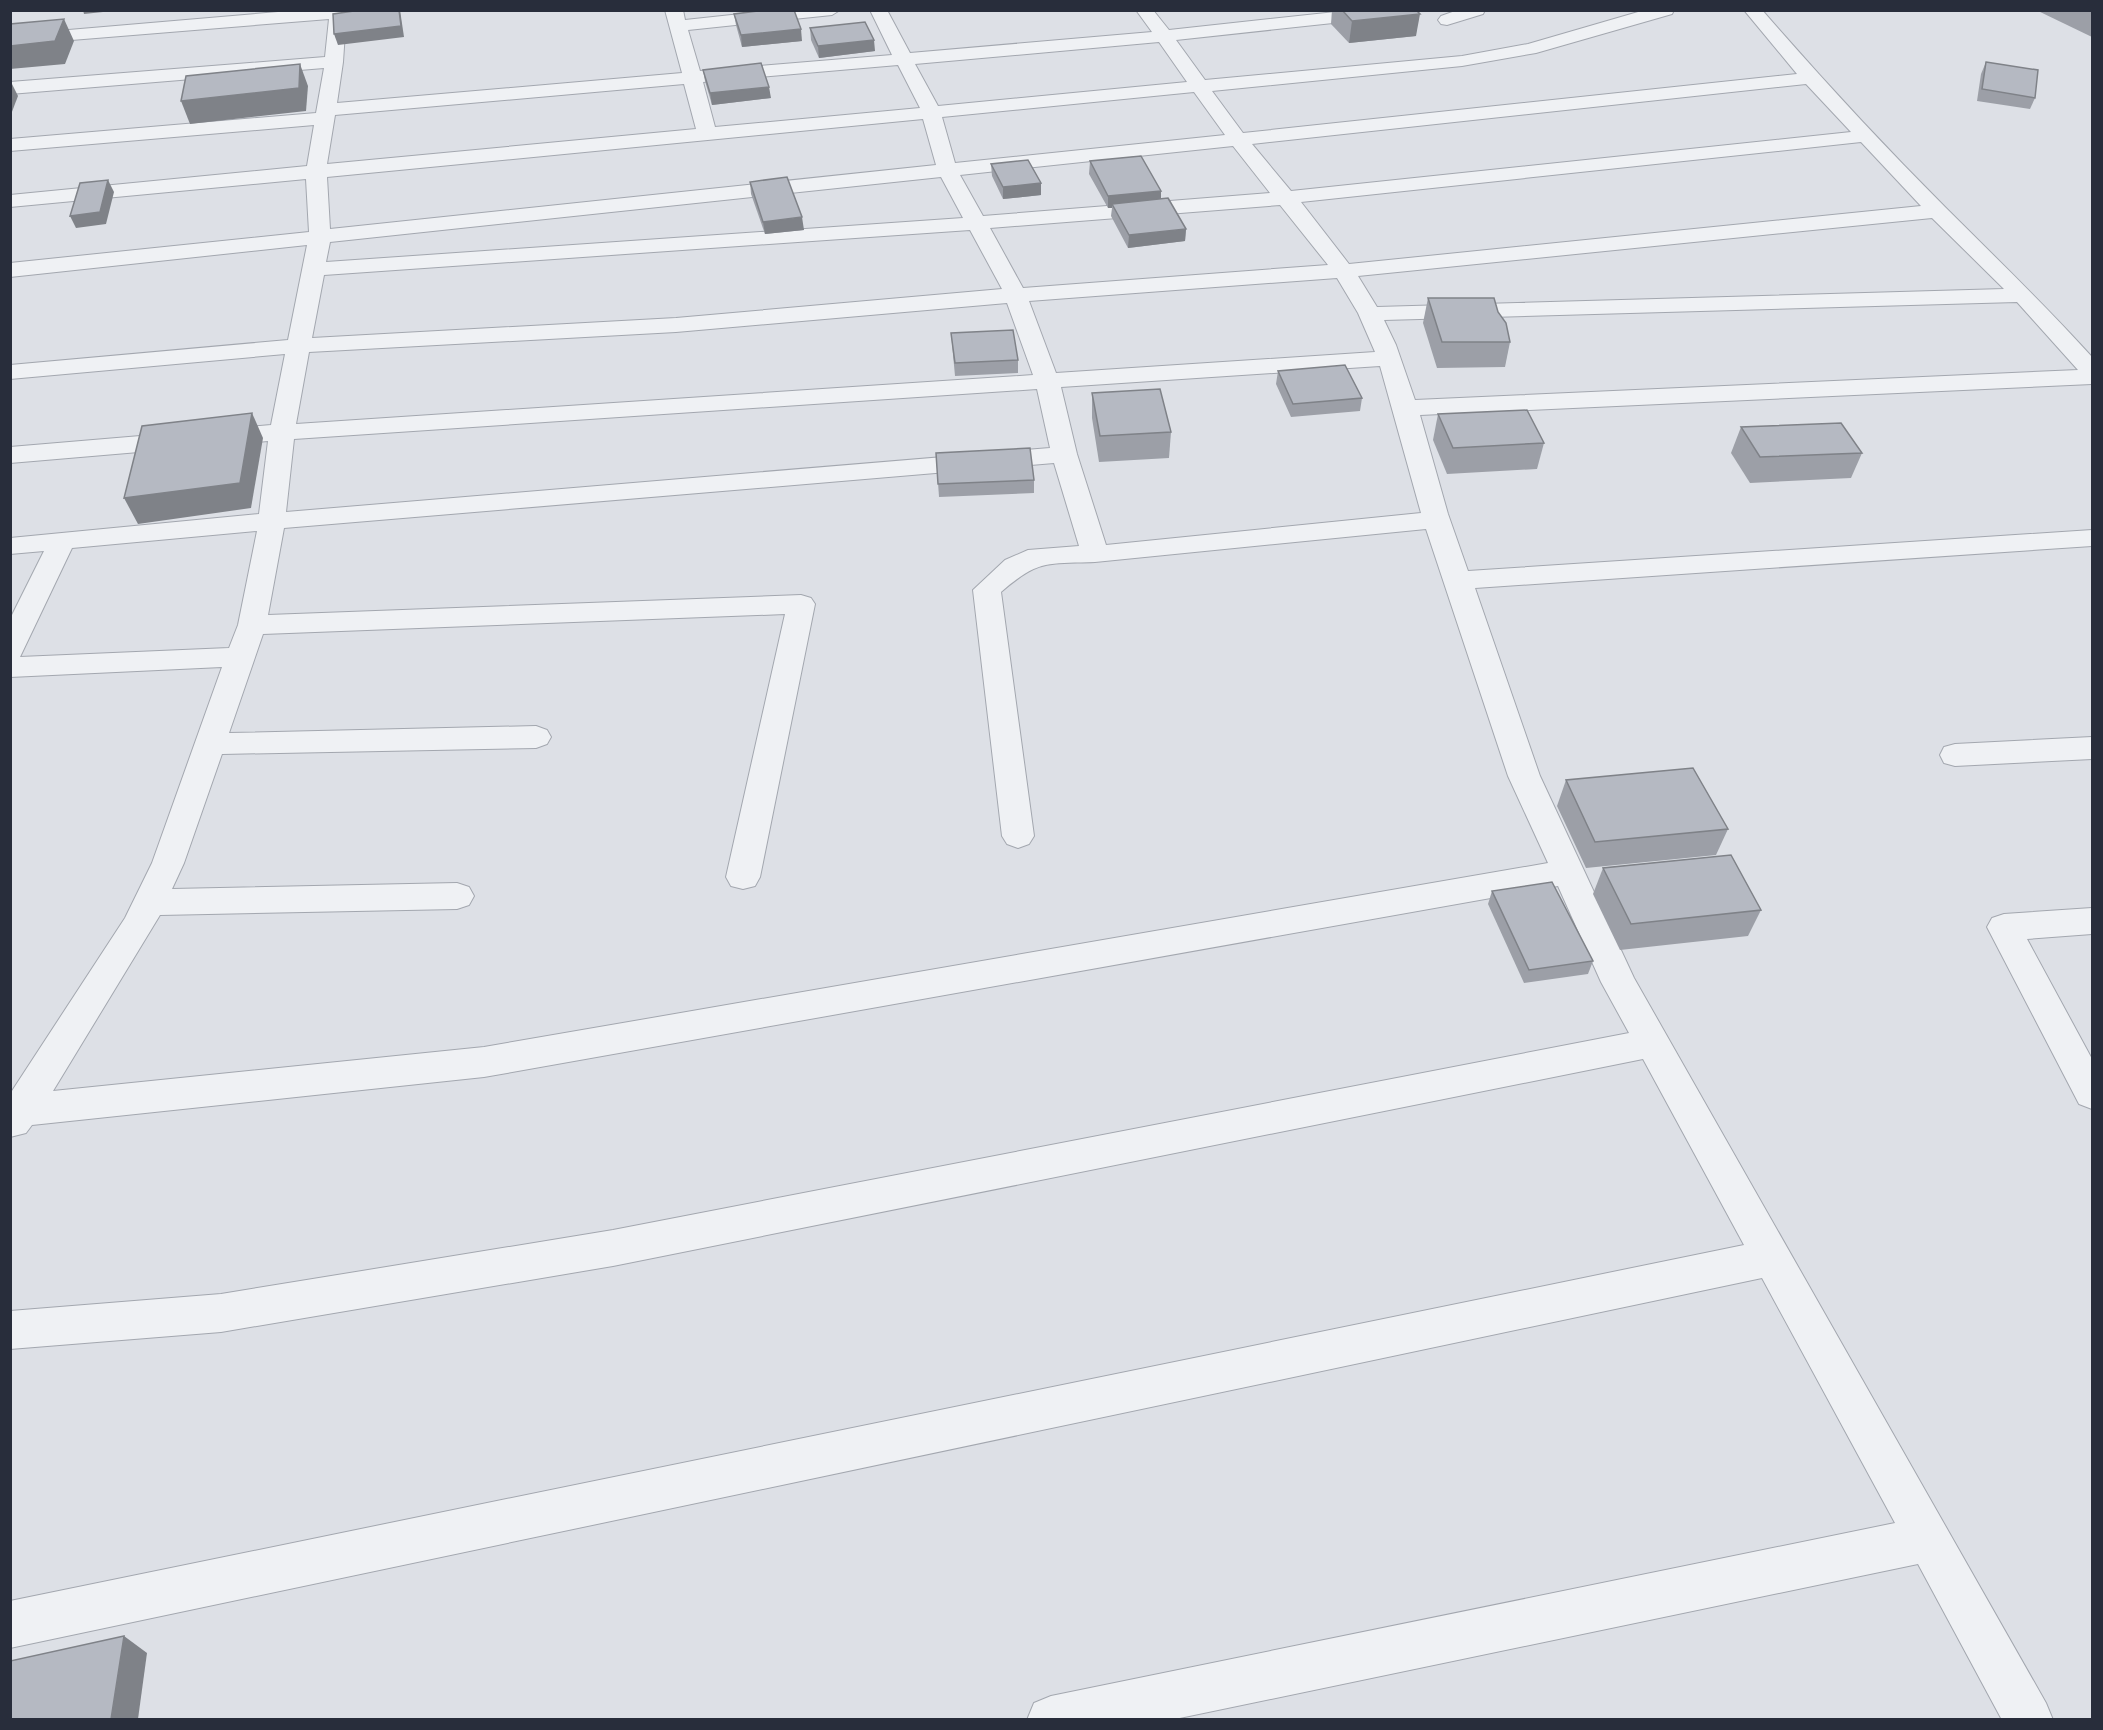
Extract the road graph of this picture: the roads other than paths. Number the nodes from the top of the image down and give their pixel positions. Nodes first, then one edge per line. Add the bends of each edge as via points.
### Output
1 (371, 10) edge
2 (832, 10) edge
3 (1144, 10) edge
4 (1376, 10) edge
5 (1477, 10) edge
6 (1666, 10) edge
7 (1752, 10) edge
8 (883, 11) edge
9 (338, 12) edge
10 (676, 18) edge
11 (1447, 20) dead end
12 (1165, 36) junction
13 (10, 40) edge
14 (903, 59) junction
15 (334, 62) junction
16 (692, 78) junction
17 (1811, 78) junction
18 (1198, 85) junction
19 (10, 88) edge
20 (931, 111) junction
21 (326, 114) junction
22 (707, 133) junction
23 (1866, 136) junction
24 (1237, 139) junction
25 (10, 145) edge
26 (947, 170) junction
27 (316, 171) junction
28 (1284, 198) junction
29 (10, 201) edge
30 (1936, 211) junction
31 (976, 223) junction
32 (320, 236) junction
33 (314, 269) junction
34 (10, 270) edge
35 (1343, 270) junction
36 (1016, 295) junction
37 (2023, 295) junction
38 (1370, 314) junction
39 (298, 346) junction
40 (1389, 358) junction
41 (2092, 371) edge
42 (10, 372) edge
43 (2092, 377) edge
44 (1047, 381) junction
45 (1405, 408) junction
46 (282, 432) junction
47 (1064, 454) junction
48 (10, 455) edge
49 (1436, 520) junction
50 (272, 521) junction
51 (2092, 538) edge
52 (62, 541) junction
53 (10, 546) edge
54 (1095, 554) junction
55 (1458, 580) junction
56 (252, 625) junction
57 (10, 650) edge
58 (240, 657) junction
59 (10, 667) edge
60 (536, 737) dead end
61 (210, 744) junction
62 (2092, 748) edge
63 (1954, 755) dead end
64 (1018, 836) dead end
65 (1567, 872) junction
66 (743, 877) dead end
67 (458, 896) dead end
68 (150, 902) junction
69 (2092, 921) edge
70 (1651, 1043) junction
71 (2092, 1092) edge
72 (15, 1118) edge
73 (1772, 1258) junction
74 (10, 1330) edge
75 (1928, 1539) junction
76 (10, 1625) edge
77 (1051, 1719) edge
78 (2029, 1719) edge

1 - 9 street
2 - 10 street
3 - 12 street
4 - 12 street via 1361,15
5 - 11 street
6 - 18 street via 1495,57
7 - 17 street
8 - 14 street
9 - 13 street
9 - 15 street
10 - 16 street
12 - 14 street
12 - 18 street
14 - 16 street
14 - 20 street
15 - 19 street
15 - 21 street
16 - 21 street
16 - 22 street
17 - 23 street
17 - 24 street
18 - 20 street
18 - 24 street
20 - 22 street
20 - 26 street
21 - 25 street
21 - 27 street
22 - 27 street
23 - 28 street
23 - 30 street
24 - 26 street
24 - 28 street
26 - 31 street
26 - 32 street
27 - 29 street
27 - 32 street
28 - 31 street
28 - 35 street
30 - 35 street
30 - 37 street
31 - 33 street
31 - 36 street
32 - 33 street
32 - 34 street
33 - 39 street
35 - 36 street
35 - 38 street
36 - 39 street via 676,325
36 - 44 street
37 - 38 street
37 - 41 street
38 - 40 street
39 - 42 street
39 - 46 street
40 - 44 street
40 - 45 street
43 - 45 street
44 - 46 street
44 - 47 street
45 - 49 street
46 - 48 street
46 - 50 street
47 - 50 street
47 - 54 street
49 - 54 street
49 - 55 street
50 - 52 street
50 - 56 street
51 - 55 street
52 - 53 street
52 - 57 street
54 - 64 street via 1038,556 1015,566 987,590
55 - 65 street via 1524,776
56 - 58 street
56 - 66 street via 801,604
58 - 59 street
58 - 61 street
60 - 61 street
61 - 68 street
62 - 63 street
65 - 70 street
65 - 72 street via 484,1062
67 - 68 street
68 - 72 street
69 - 71 street via 2004,927
70 - 73 street
70 - 74 street via 613,1248 221,1313
73 - 75 street
73 - 76 street
75 - 77 street
75 - 78 street

